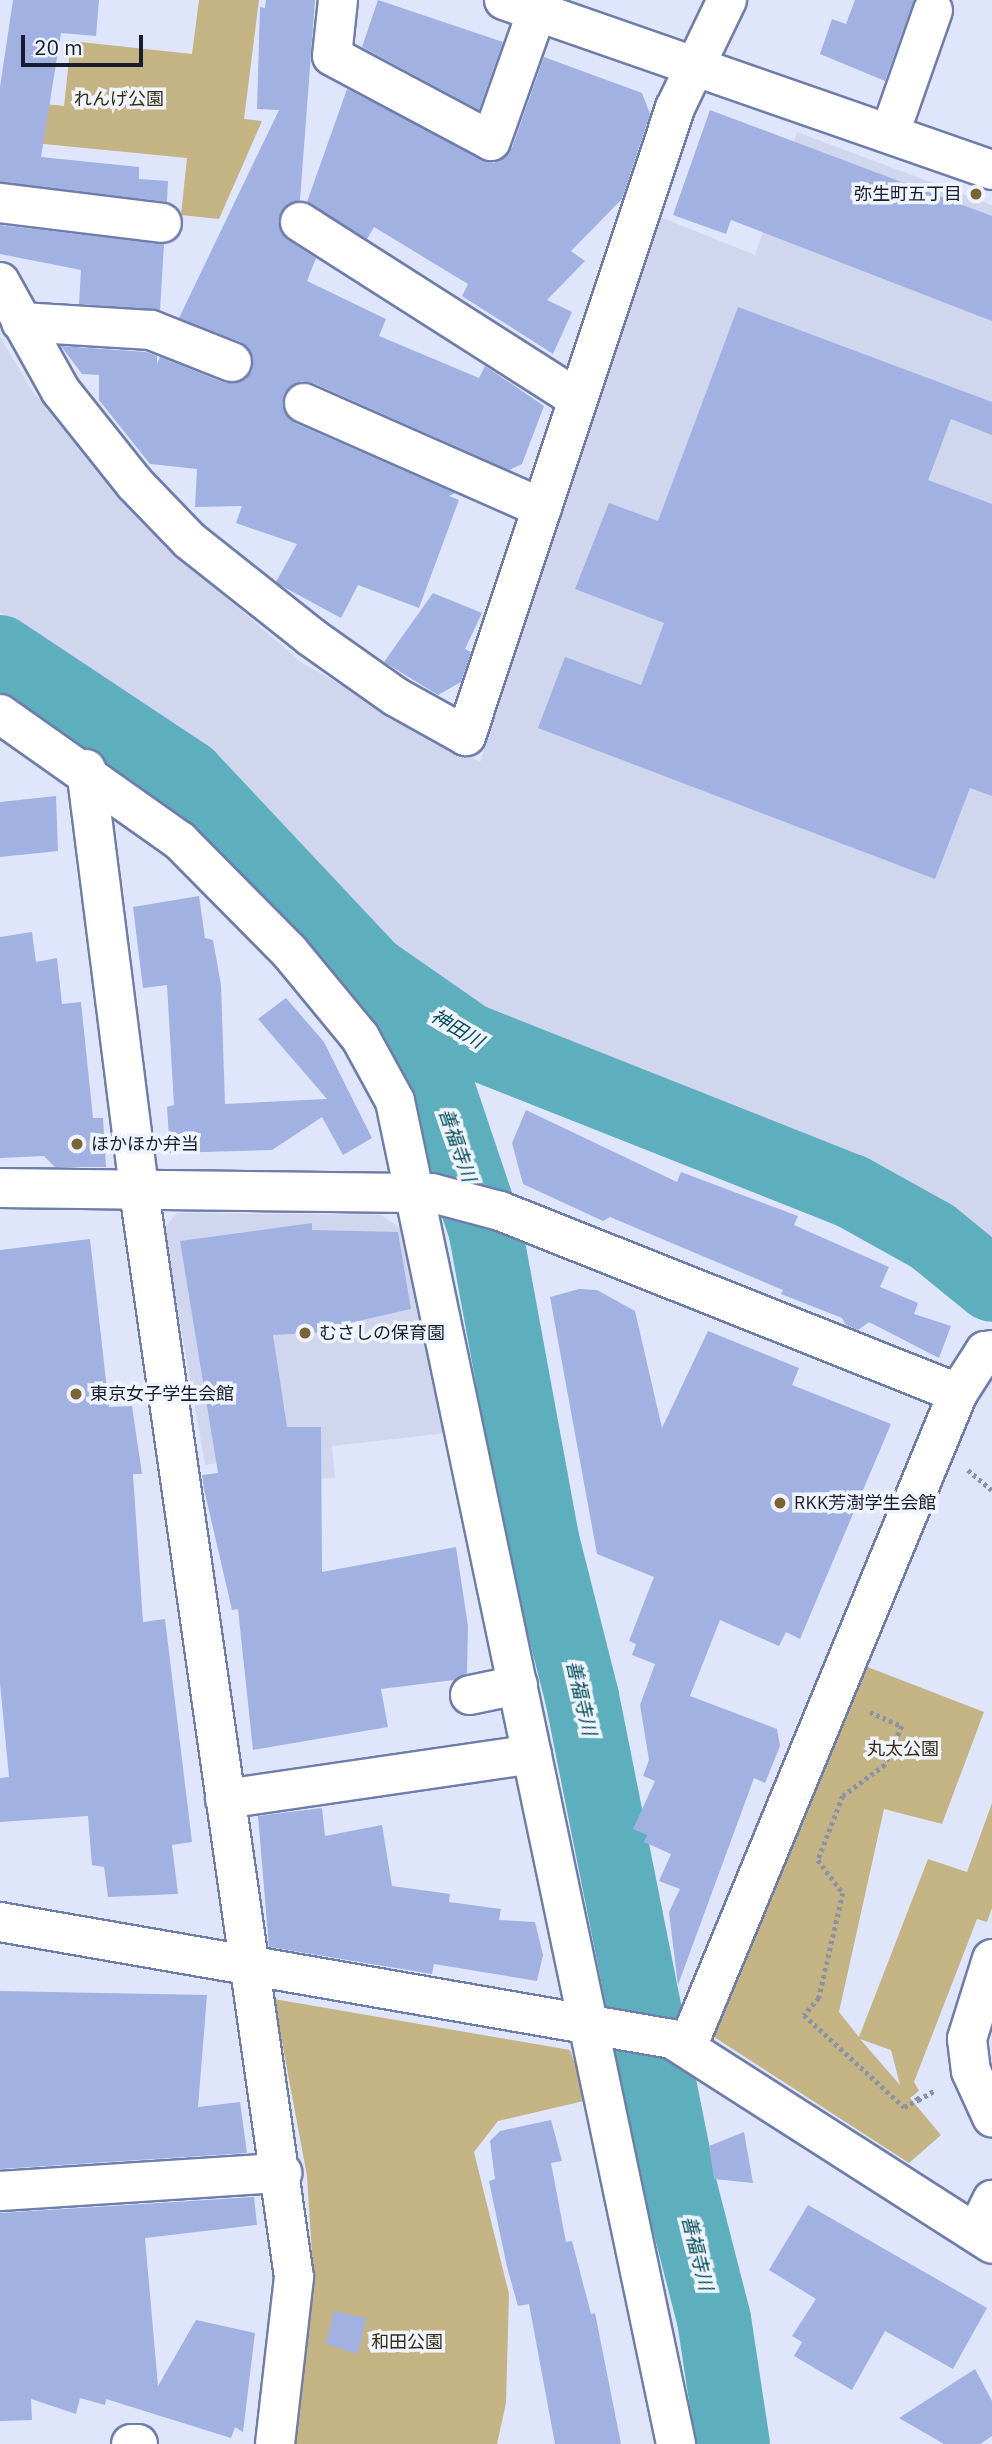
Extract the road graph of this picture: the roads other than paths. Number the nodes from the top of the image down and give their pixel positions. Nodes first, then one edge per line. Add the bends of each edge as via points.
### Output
1 (338, 0) edge
2 (727, 0) edge
3 (521, 6) edge
4 (933, 10) dead end
5 (694, 63) junction
6 (890, 133) junction
7 (992, 170) edge
8 (0, 203) edge
9 (300, 222) dead end
10 (162, 223) dead end
11 (0, 282) edge
12 (21, 322) junction
13 (232, 362) dead end
14 (576, 398) junction
15 (304, 403) dead end
16 (542, 508) junction
17 (0, 714) edge
18 (86, 769) junction
19 (0, 1188) edge
20 (139, 1191) junction
21 (424, 1193) junction
22 (992, 1350) edge
23 (958, 1393) junction
24 (519, 1685) junction
25 (470, 1695) dead end
26 (532, 1754) junction
27 (225, 1799) junction
28 (0, 1922) edge
29 (992, 1959) edge
30 (252, 1968) junction
31 (597, 2028) junction
32 (680, 2042) junction
33 (992, 2117) edge
34 (282, 2173) junction
35 (0, 2191) edge
36 (987, 2226) edge
37 (131, 2444) edge
38 (138, 2444) edge
39 (275, 2444) edge
40 (676, 2444) edge

1 - 3 street via 332,56 491,141
2 - 5 street
3 - 5 street
4 - 6 street
5 - 6 street
5 - 14 street
6 - 7 street
8 - 10 street
9 - 14 street
11 - 12 street
12 - 13 street via 151,330
12 - 16 street via 60,390 135,484 190,541 311,637 396,697 466,736
14 - 16 street
15 - 16 street
17 - 18 street
18 - 20 street
18 - 21 street via 180,841 289,951 360,1037 395,1101
19 - 20 street
20 - 21 street
20 - 27 street
21 - 23 street via 500,1211
21 - 24 street
22 - 23 street via 985,1351
23 - 32 street
24 - 25 street
24 - 26 street
26 - 27 street
26 - 31 street
27 - 30 street
28 - 30 street
29 - 33 street via 967,2039 971,2071
30 - 31 street
30 - 34 street
31 - 32 street
31 - 40 street
32 - 36 street
34 - 35 street
34 - 39 street via 294,2277
37 - 38 street

